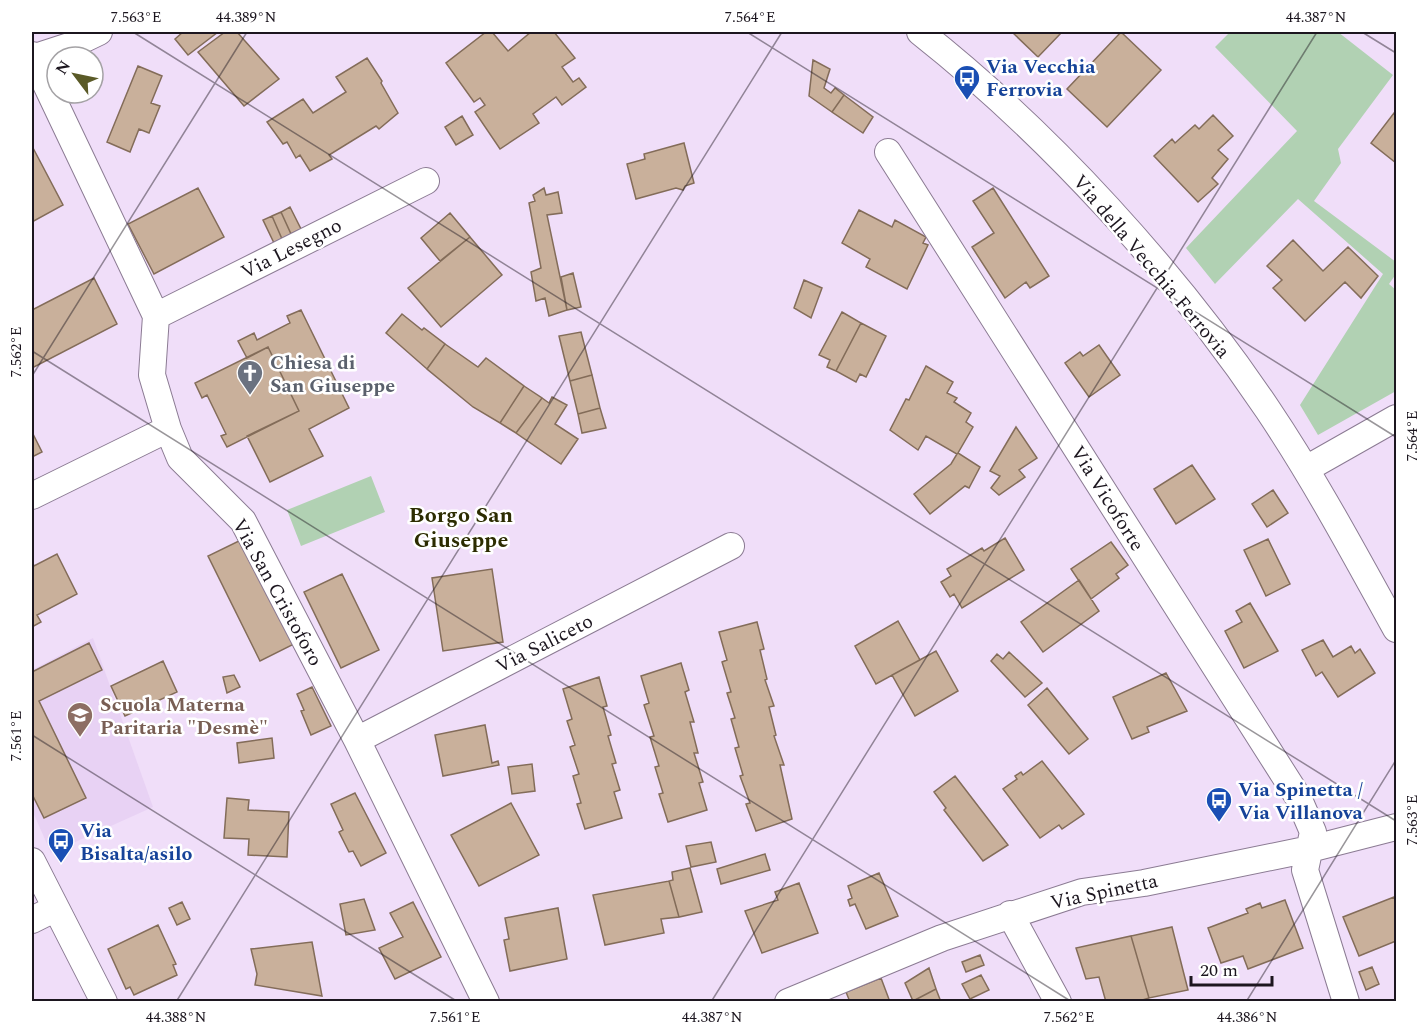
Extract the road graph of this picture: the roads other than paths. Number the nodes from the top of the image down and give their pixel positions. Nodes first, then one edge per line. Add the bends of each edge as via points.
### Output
1 (99, 32) edge
2 (920, 32) edge
3 (32, 57) edge
4 (888, 152) dead end
5 (426, 181) dead end
6 (156, 316) junction
7 (1396, 418) edge
8 (168, 429) junction
9 (1306, 469) junction
10 (32, 496) edge
11 (730, 546) dead end
12 (1396, 629) edge
13 (357, 740) junction
14 (1396, 826) edge
15 (1310, 849) junction
16 (32, 861) edge
17 (1010, 914) junction
18 (43, 915) edge
19 (104, 1002) edge
20 (486, 1002) edge
21 (788, 1002) edge
22 (1058, 1002) edge
23 (1346, 1002) edge

1 - 3 street
2 - 9 street, Via della Vecchia Ferrovia via 1042,139 1159,267 1268,409
3 - 6 street, Via San Cristoforo
4 - 15 street, Via Vicoforte via 1298,797 1313,832
5 - 6 street, Via Lesegno
6 - 8 street, Via San Cristoforo via 152,375
7 - 9 street
8 - 10 street
8 - 13 street, Via San Cristoforo via 180,458 243,521
9 - 12 street, Via della Vecchia Ferrovia
11 - 13 street, Via Saliceto
13 - 20 street, Via San Cristoforo
14 - 15 street, Via Spinetta
15 - 17 street, Via Spinetta via 1082,892
15 - 23 street, Via Vicoforte via 1305,870
16 - 18 street
17 - 21 street, Via Spinetta
17 - 22 street
18 - 19 street

